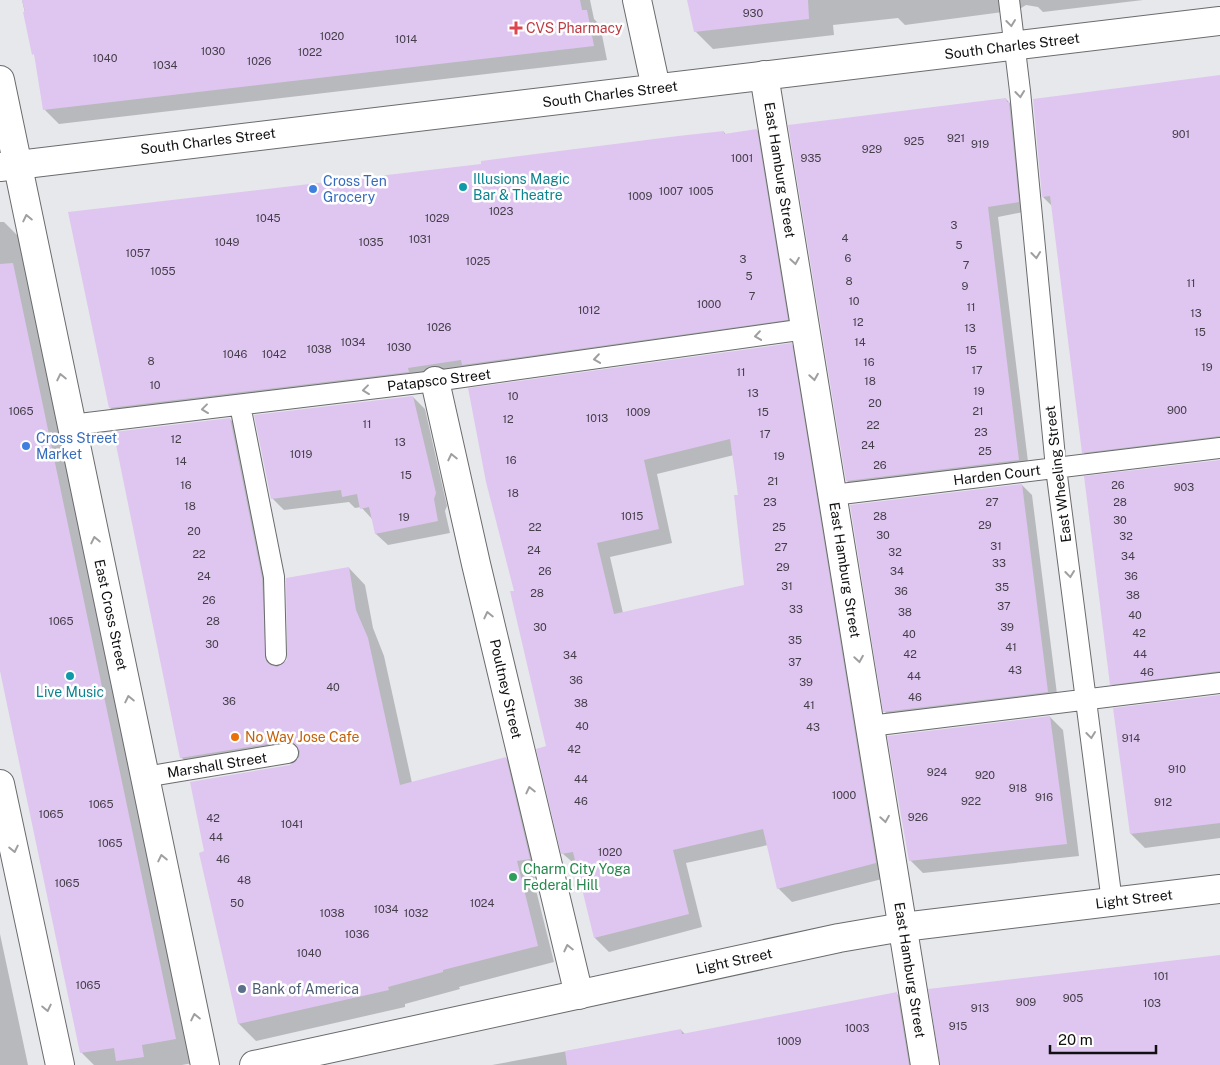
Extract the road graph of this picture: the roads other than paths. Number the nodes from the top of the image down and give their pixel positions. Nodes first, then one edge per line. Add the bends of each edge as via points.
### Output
1 (637, 0) edge
2 (1009, 0) edge
3 (1220, 21) edge
4 (1014, 45) junction
5 (764, 75) junction
6 (0, 80) edge
7 (656, 88) junction
8 (8, 166) edge
9 (806, 329) junction
10 (435, 381) junction
11 (240, 405) junction
12 (71, 425) junction
13 (1220, 448) edge
14 (1056, 468) junction
15 (833, 495) junction
16 (276, 655) dead end
17 (1220, 683) edge
18 (1086, 699) junction
19 (870, 726) junction
20 (288, 753) dead end
21 (145, 777) junction
22 (1, 792) edge
23 (1220, 889) edge
24 (1112, 902) junction
25 (903, 927) junction
26 (579, 995) junction
27 (60, 1065) edge
28 (205, 1065) edge
29 (254, 1065) edge
30 (925, 1065) edge

1 - 7 street
2 -> 4 lane, East Wheeling Street
3 - 4 street, South Charles Street
4 - 5 street, South Charles Street
4 -> 14 lane, East Wheeling Street
5 - 7 street, South Charles Street
5 -> 9 street, East Hamburg Street
6 - 8 street, East Cross Street
7 - 8 street, South Charles Street
12 -> 8 street, East Cross Street
9 -> 10 lane, Patapsco Street
9 -> 15 street, East Hamburg Street
10 -> 11 lane, Patapsco Street
26 -> 10 street, Poultney Street
11 -> 12 lane, Patapsco Street
11 - 16 lane via 274,577
21 -> 12 street, East Cross Street
13 - 14 lane, Harden Court
14 - 15 lane, Harden Court
14 -> 18 lane, East Wheeling Street
15 -> 19 street, East Hamburg Street
17 - 18 lane
18 - 19 lane
18 -> 24 lane, East Wheeling Street
19 -> 25 street, East Hamburg Street
20 - 21 lane, Marshall Street
28 -> 21 street, East Cross Street
22 -> 27 street
23 - 24 street, Light Street
24 - 25 street, Light Street
25 - 26 street, Light Street
25 - 30 street, East Hamburg Street
26 - 29 street, Light Street

